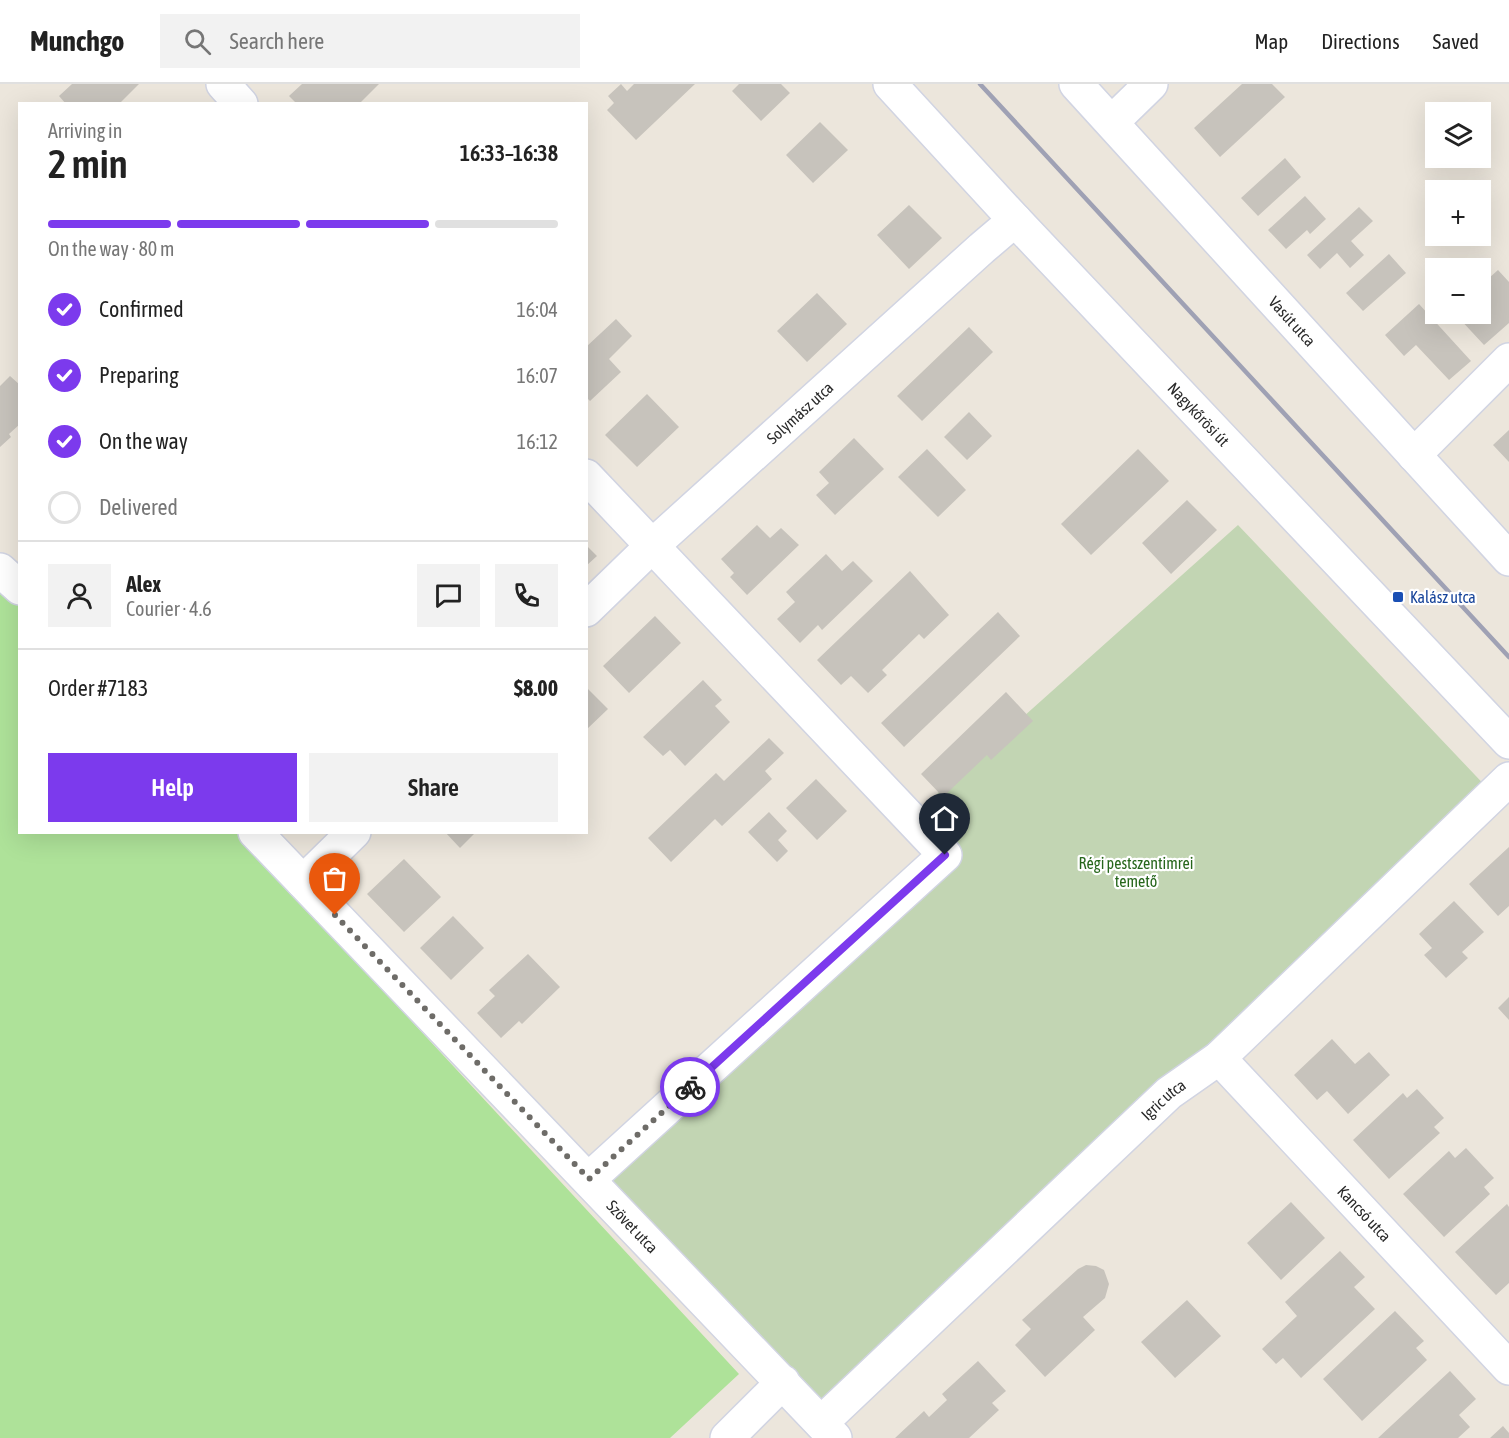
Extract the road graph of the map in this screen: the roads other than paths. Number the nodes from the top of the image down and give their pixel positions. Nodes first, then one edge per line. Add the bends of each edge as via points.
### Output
1 (222, 84) edge
2 (890, 84) edge
3 (1076, 84) edge
4 (1151, 84) edge
5 (239, 102) edge
6 (1112, 122) junction
7 (1015, 220) junction
8 (1509, 360) edge
9 (1413, 455) junction
10 (588, 478) edge
11 (652, 546) junction
12 (1509, 560) edge
13 (0, 570) edge
14 (18, 586) edge
15 (588, 608) edge
16 (1509, 742) edge
17 (1509, 779) edge
18 (257, 834) edge
19 (352, 834) edge
20 (303, 882) junction
21 (1219, 1059) junction
22 (589, 1179) junction
23 (1509, 1368) edge
24 (783, 1383) junction
25 (828, 1431) edge
26 (727, 1438) edge

1 - 5 street
2 - 7 street, Nagykőrösi út
3 - 6 street, Vasút utca
4 - 6 street
6 - 9 street, Vasút utca
7 - 11 street, Solymász utca
7 - 16 street, Nagykőrösi út
8 - 9 street
9 - 12 street, Vasút utca
10 - 11 street
11 - 15 street, Solymász utca
11 - 22 street via 945,855
13 - 14 street
17 - 21 street, Igric utca
18 - 20 street, Szövet utca
19 - 20 street
20 - 22 street, Szövet utca
21 - 23 street, Kancsó utca
21 - 25 street, Igric utca via 1169,1093
22 - 24 street, Szövet utca
24 - 25 street, Szövet utca
24 - 26 street

